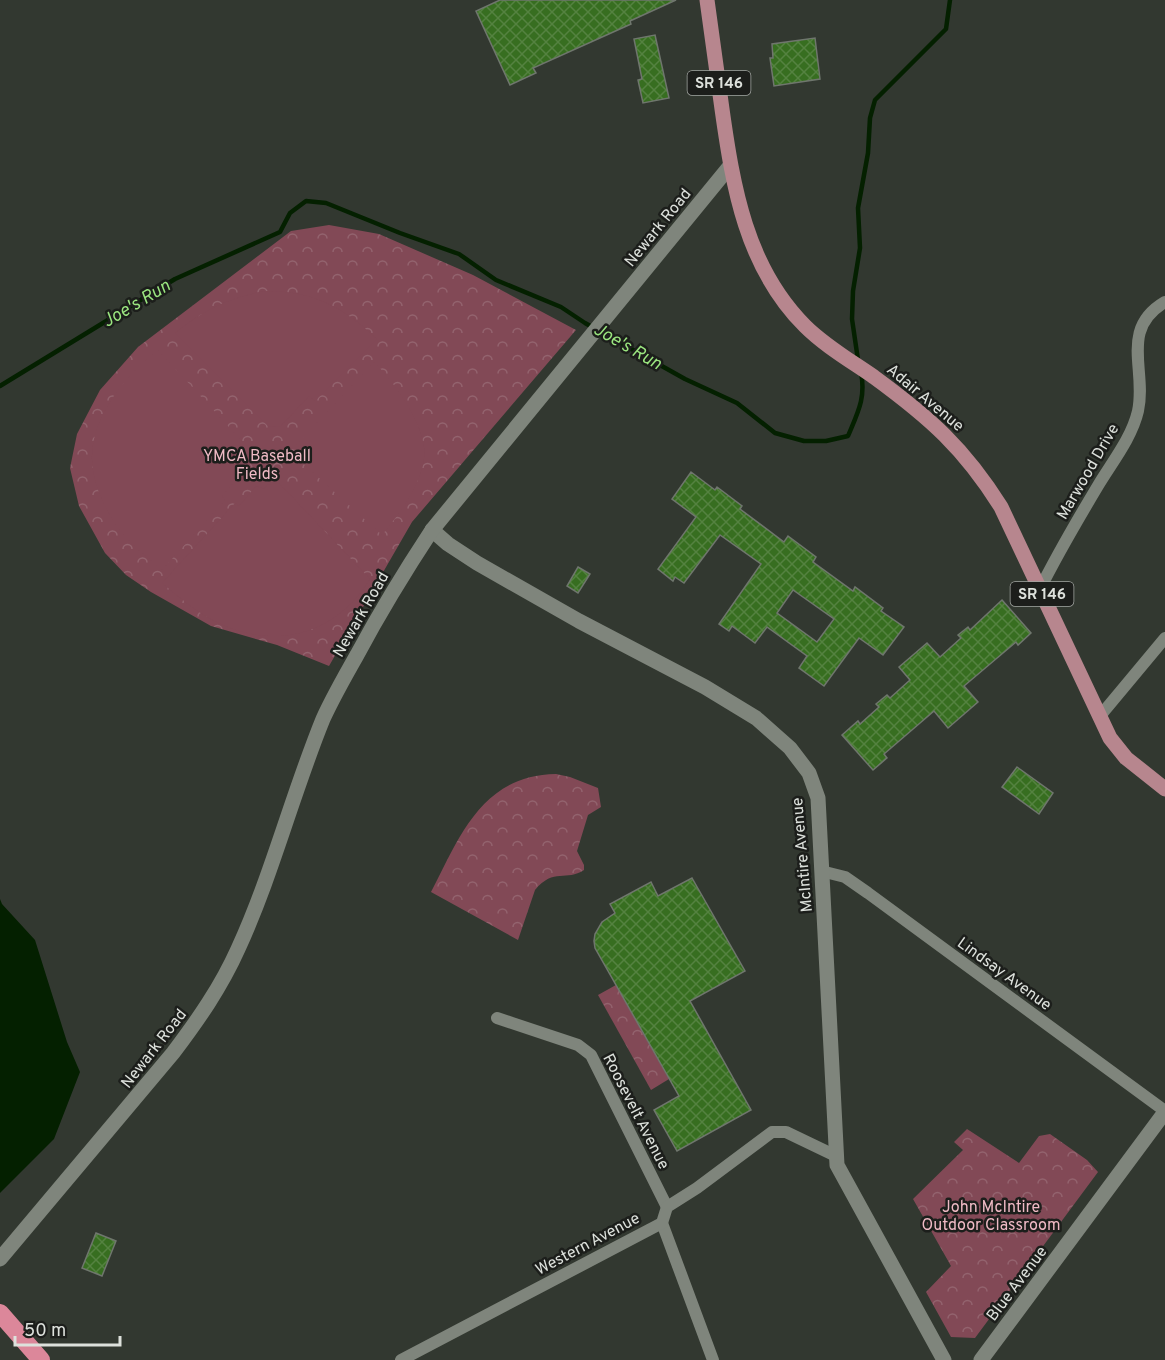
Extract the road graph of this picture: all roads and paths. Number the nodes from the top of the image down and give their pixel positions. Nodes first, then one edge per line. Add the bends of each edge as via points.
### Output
1 (707, 0) edge
2 (730, 166) junction
3 (1165, 302) edge
4 (432, 530) junction
5 (1040, 589) junction
6 (1165, 638) edge
7 (1100, 716) junction
8 (1165, 789) edge
9 (821, 871) junction
10 (497, 1018) dead end
11 (1165, 1112) edge
12 (836, 1156) junction
13 (667, 1207) junction
14 (662, 1223) junction
15 (0, 1259) edge
16 (5, 1318) edge
17 (41, 1360) edge
18 (401, 1360) edge
19 (713, 1360) edge
20 (944, 1360) edge
21 (981, 1360) edge

1 - 2 main road, SR 146
2 - 4 street, Newark Road
2 - 5 main road, Adair Avenue / SR 146 via 755,252 784,302 820,339 910,404 957,446 1001,507
3 - 5 street, Marwood Drive via 1148,316 1137,339 1140,397 1134,423
4 - 9 street, McIntire Avenue via 477,562 713,692 769,728 809,773 818,798
4 - 15 street, Newark Road via 386,603 324,717 255,909 219,986 173,1053
5 - 7 main road, Adair Avenue / SR 146
6 - 7 street
7 - 8 main road, Adair Avenue / SR 146 via 1110,738 1126,758
9 - 11 street, Lindsay Avenue via 844,877 860,887
9 - 12 street, McIntire Avenue
10 - 13 street, Roosevelt Avenue via 578,1045 591,1055
11 - 21 street, Blue Avenue
12 - 13 street via 786,1132 772,1132
12 - 20 street, McIntire Avenue via 837,1165
13 - 14 street, Western Avenue
14 - 18 street, Western Avenue
14 - 19 street
16 - 17 highway

